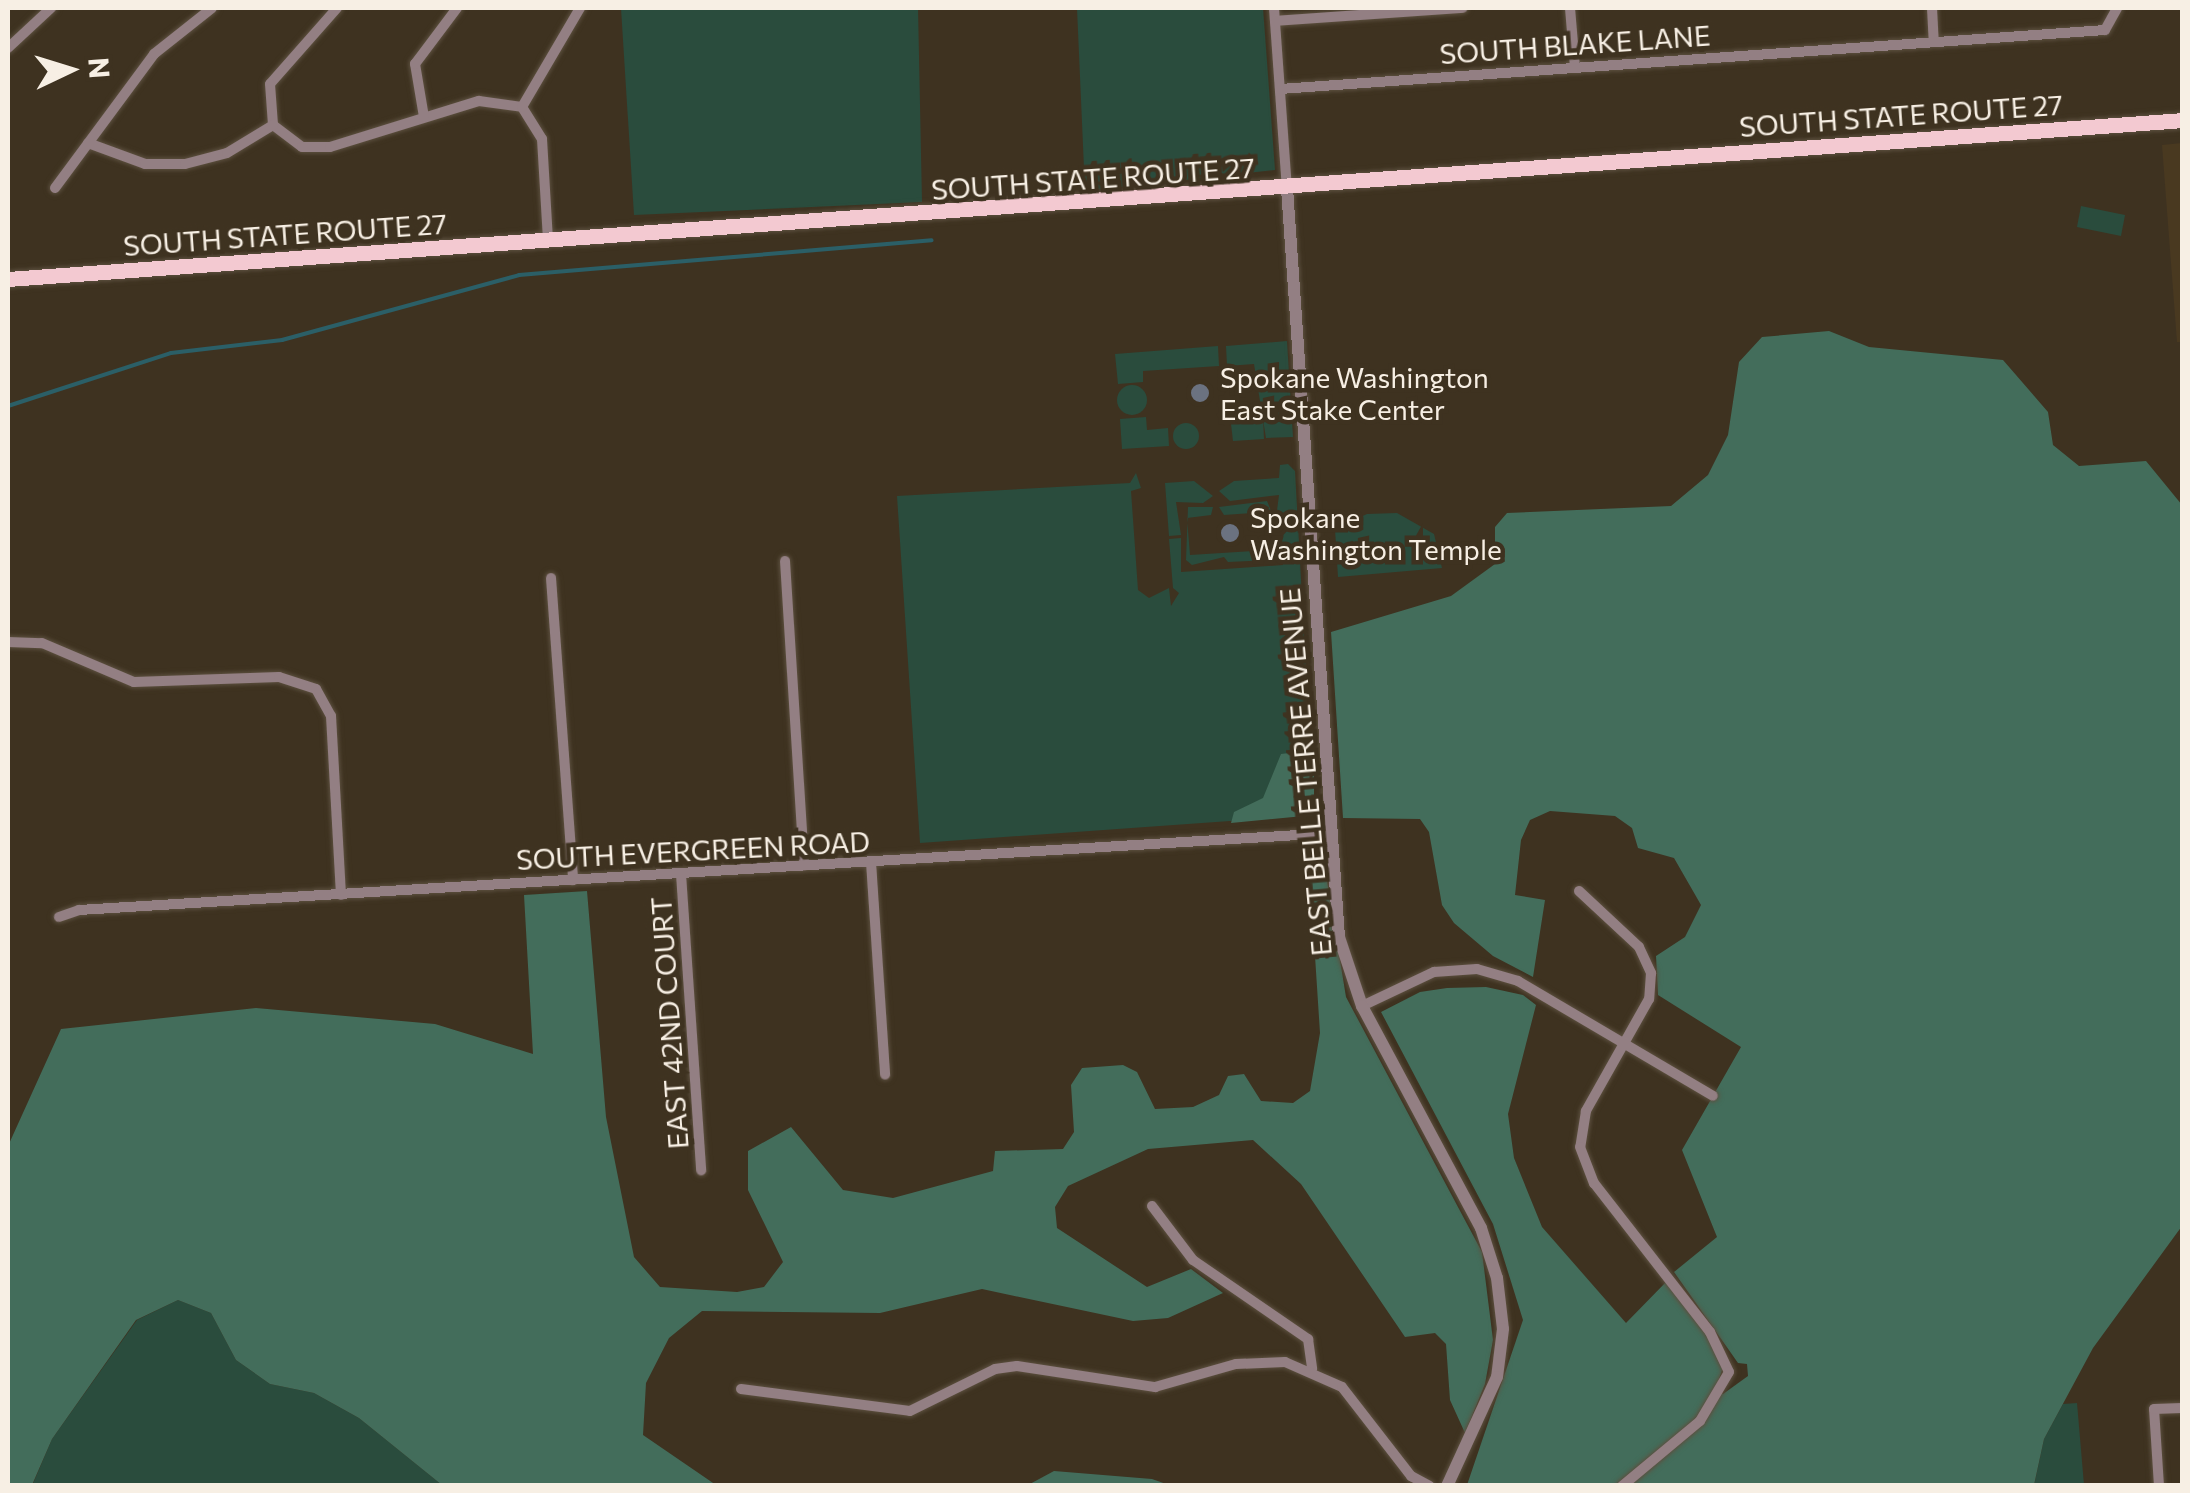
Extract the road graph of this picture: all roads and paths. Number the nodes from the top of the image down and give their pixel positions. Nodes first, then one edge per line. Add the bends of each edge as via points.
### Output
1 (50, 8) edge
2 (212, 8) edge
3 (337, 8) edge
4 (457, 8) edge
5 (580, 8) edge
6 (1274, 8) edge
7 (1464, 8) edge
8 (1570, 8) edge
9 (1932, 8) edge
10 (2117, 8) edge
11 (1274, 21) junction
12 (1934, 41) junction
13 (8, 48) edge
14 (1575, 66) junction
15 (1280, 89) junction
16 (522, 107) junction
17 (424, 117) junction
18 (2182, 120) edge
19 (274, 126) junction
20 (88, 142) junction
21 (55, 188) dead end
22 (1288, 188) junction
23 (548, 241) junction
24 (8, 279) edge
25 (784, 561) dead end
26 (551, 578) dead end
27 (8, 642) edge
28 (1330, 833) junction
29 (871, 862) junction
30 (804, 866) junction
31 (681, 874) junction
32 (573, 880) junction
33 (1579, 891) dead end
34 (341, 895) junction
35 (59, 918) dead end
36 (1362, 1006) junction
37 (1623, 1044) junction
38 (885, 1074) dead end
39 (1713, 1096) dead end
40 (701, 1170) dead end
41 (1152, 1206) dead end
42 (1312, 1370) junction
43 (741, 1389) dead end
44 (2182, 1408) edge
45 (1430, 1486) edge
46 (1447, 1486) edge
47 (1622, 1486) edge
48 (2159, 1486) edge

1 - 13 street
2 - 20 street via 154,54
3 - 19 street via 270,84
4 - 17 street via 415,64
5 - 16 street
6 - 11 street
7 - 11 street
8 - 14 street
9 - 12 street
10 - 12 street, SOUTH BLAKE LANE via 2112,25
11 - 15 street
12 - 14 street, SOUTH BLAKE LANE
14 - 15 street, SOUTH BLAKE LANE
15 - 22 street
16 - 17 street via 480,101
16 - 23 street via 542,139
17 - 19 street via 330,147 302,147
18 - 22 main road, SOUTH STATE ROUTE 27
19 - 20 street via 227,153 185,164 145,164
20 - 21 street
22 - 23 main road, SOUTH STATE ROUTE 27
22 - 28 street, EAST BELLE TERRE AVENUE
23 - 24 main road, SOUTH STATE ROUTE 27
25 - 30 street
26 - 32 street
27 - 34 street via 42,643 134,682 279,677 316,689 331,716
28 - 29 street, SOUTH EVERGREEN ROAD
28 - 36 street, EAST BELLE TERRE AVENUE via 1339,938
29 - 30 street, SOUTH EVERGREEN ROAD
29 - 38 street
30 - 31 street, SOUTH EVERGREEN ROAD
31 - 32 street, SOUTH EVERGREEN ROAD
31 - 40 street, EAST 42ND COURT
32 - 34 street, SOUTH EVERGREEN ROAD
33 - 37 street via 1639,947 1651,973 1649,999
34 - 35 street, SOUTH EVERGREEN ROAD via 79,910
36 - 37 street via 1434,972 1477,969 1518,981
36 - 46 street, EAST BELLE TERRE AVENUE via 1481,1228 1498,1278 1503,1329 1496,1377
37 - 39 street
37 - 47 street via 1586,1111 1580,1147 1594,1183 1710,1332 1729,1372 1700,1420
41 - 42 street via 1193,1260 1308,1339
42 - 43 street via 1256,1361 1156,1387 1034,1366 995,1369 910,1411
42 - 45 street via 1342,1387 1411,1476
44 - 48 street via 2154,1408

